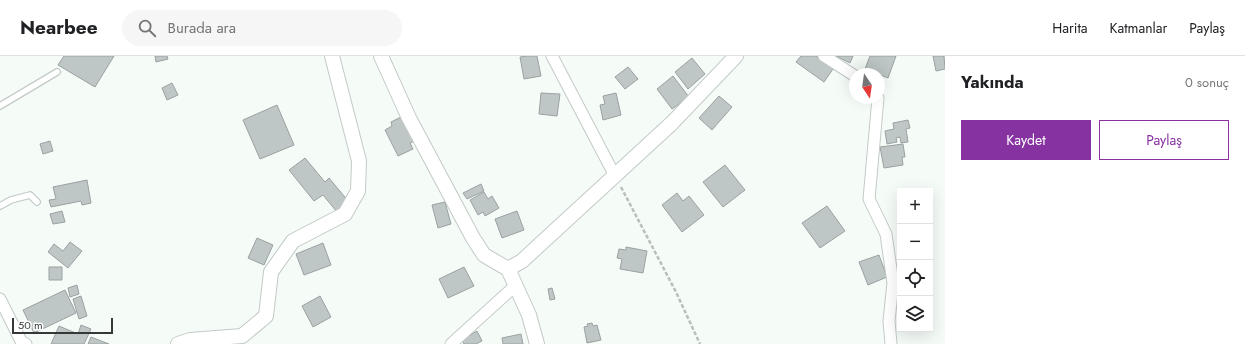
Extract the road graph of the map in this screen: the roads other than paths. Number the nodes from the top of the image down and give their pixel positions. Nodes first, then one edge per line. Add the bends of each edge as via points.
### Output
1 (332, 56) edge
2 (381, 56) edge
3 (552, 56) edge
4 (736, 56) edge
5 (824, 56) edge
6 (57, 72) dead end
7 (849, 72) edge
8 (877, 104) edge
9 (0, 106) edge
10 (615, 176) junction
11 (37, 202) dead end
12 (0, 206) edge
13 (508, 269) junction
14 (515, 286) junction
15 (0, 299) edge
16 (203, 341) edge
17 (26, 344) edge
18 (178, 344) edge
19 (451, 344) edge
20 (537, 344) edge
21 (891, 344) edge

1 - 16 street via 359,161 358,191 345,214 293,241 271,272 266,316 242,336
2 - 13 street via 409,118 473,238 484,255
3 - 10 street
4 - 10 street via 672,123
5 - 7 street
6 - 9 lane
8 - 21 street via 869,199 886,234 893,283 889,321
10 - 13 street via 522,261
11 - 12 lane via 30,195
13 - 14 street
14 - 19 street
14 - 20 street via 529,315
15 - 17 street
16 - 18 street via 190,340

